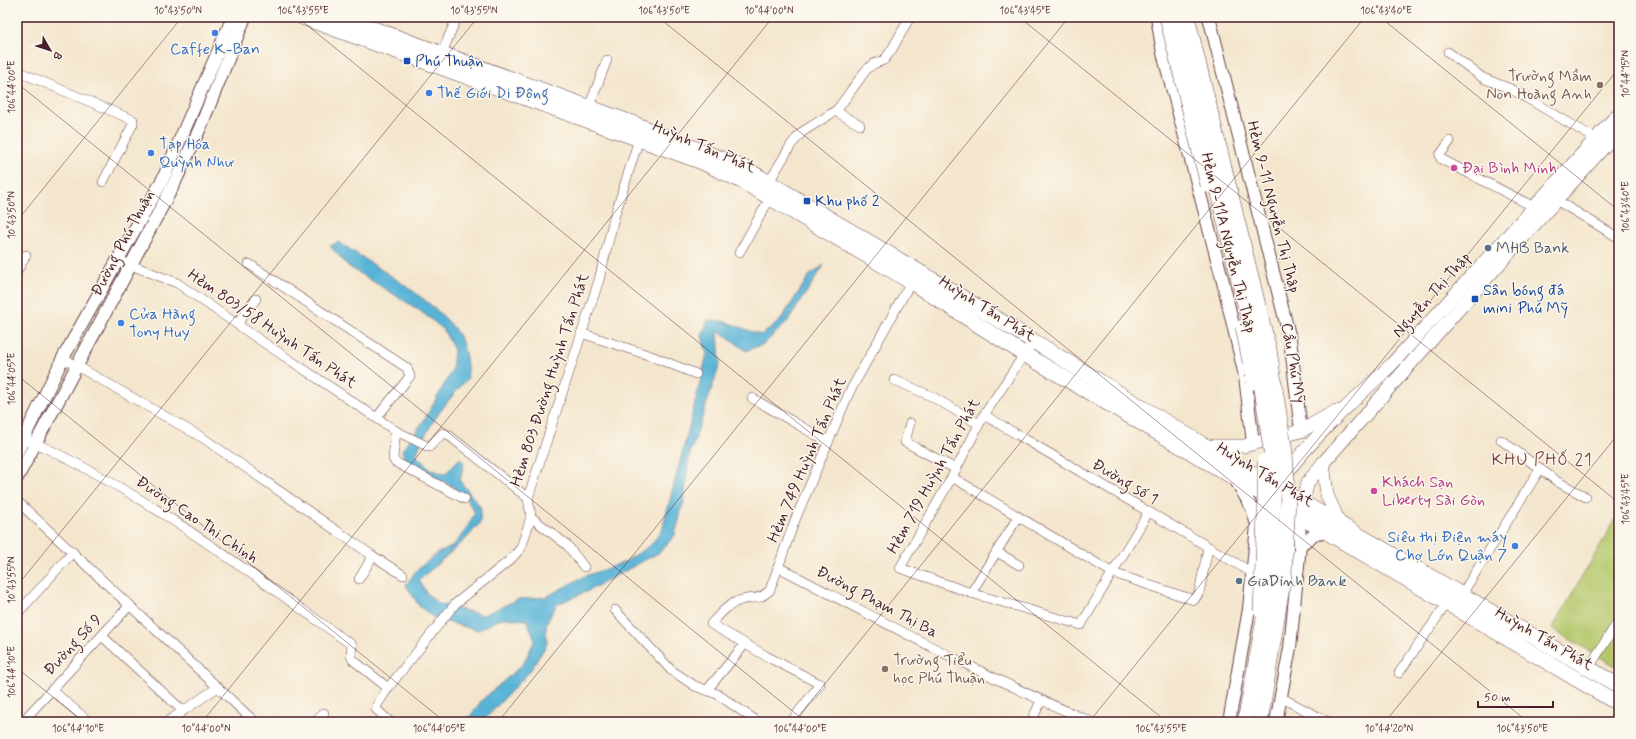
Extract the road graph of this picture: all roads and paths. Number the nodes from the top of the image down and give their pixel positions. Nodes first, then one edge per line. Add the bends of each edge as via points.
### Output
1 (233, 17) edge
2 (245, 17) edge
3 (302, 17) edge
4 (341, 17) edge
5 (457, 17) edge
6 (910, 17) edge
7 (1157, 17) edge
8 (1167, 17) edge
9 (1175, 17) edge
10 (1187, 17) edge
11 (1191, 17) edge
12 (1209, 17) edge
13 (1448, 52) dead end
14 (442, 53) junction
15 (607, 60) dead end
16 (441, 68) junction
17 (17, 71) edge
18 (589, 107) junction
19 (835, 111) junction
20 (1619, 113) edge
21 (860, 125) dead end
22 (1619, 130) edge
23 (633, 132) junction
24 (1596, 139) junction
25 (1450, 141) dead end
26 (102, 182) dead end
27 (769, 182) junction
28 (770, 198) junction
29 (1556, 200) junction
30 (1534, 207) junction
31 (1619, 238) edge
32 (739, 253) dead end
33 (26, 255) dead end
34 (118, 260) junction
35 (890, 262) junction
36 (130, 264) junction
37 (249, 264) dead end
38 (17, 271) edge
39 (911, 282) junction
40 (256, 299) dead end
41 (237, 324) junction
42 (581, 332) junction
43 (1033, 341) junction
44 (1024, 354) junction
45 (63, 358) junction
46 (76, 364) junction
47 (696, 374) dead end
48 (894, 380) dead end
49 (1366, 389) junction
50 (752, 398) dead end
51 (1379, 399) junction
52 (1350, 403) junction
53 (984, 415) junction
54 (377, 417) junction
55 (910, 423) dead end
56 (979, 424) junction
57 (1301, 431) junction
58 (400, 433) junction
59 (21, 436) edge
60 (1501, 440) dead end
61 (828, 442) junction
62 (36, 443) junction
63 (1254, 443) junction
64 (1202, 451) junction
65 (17, 452) edge
66 (1323, 463) junction
67 (1540, 469) junction
68 (954, 473) junction
69 (1234, 476) junction
70 (17, 478) edge
71 (1272, 493) junction
72 (1586, 496) dead end
73 (528, 498) junction
74 (465, 499) dead end
75 (17, 501) edge
76 (1300, 509) junction
77 (1148, 513) junction
78 (531, 517) junction
79 (1018, 517) junction
80 (1339, 522) junction
81 (1257, 525) junction
82 (1328, 533) junction
83 (1300, 545) junction
84 (1208, 548) junction
85 (73, 552) junction
86 (997, 552) junction
87 (373, 556) junction
88 (1020, 565) dead end
89 (584, 567) dead end
90 (778, 567) junction
91 (1251, 572) junction
92 (1409, 572) junction
93 (1113, 573) junction
94 (404, 575) dead end
95 (359, 579) dead end
96 (971, 593) junction
97 (1462, 594) junction
98 (1447, 603) junction
99 (130, 605) junction
100 (615, 610) dead end
101 (17, 614) edge
102 (1619, 620) edge
103 (102, 636) junction
104 (745, 644) junction
105 (1579, 669) junction
106 (1399, 674) dead end
107 (218, 687) junction
108 (388, 688) junction
109 (52, 690) junction
110 (707, 690) junction
111 (1618, 695) edge
112 (1280, 697) junction
113 (1041, 701) junction
114 (183, 711) junction
115 (324, 712) dead end
116 (1322, 721) edge
117 (22, 722) edge
118 (89, 722) edge
119 (167, 722) edge
120 (255, 722) edge
121 (313, 722) edge
122 (390, 722) edge
123 (758, 722) edge
124 (791, 722) edge
125 (1031, 722) edge
126 (1092, 722) edge
127 (1229, 722) edge
128 (1239, 722) edge
129 (1245, 722) edge
130 (1260, 722) edge
131 (1264, 722) edge
132 (1276, 722) edge

1 - 34 street, Đường Phú Thuận via 163,179
2 - 36 street, Đường Phú Thuận via 200,128 174,184
3 - 16 main road, Huỳnh Tấn Phát
4 - 14 main road, Huỳnh Tấn Phát
5 - 14 street
6 - 19 street via 884,60 872,64 866,70
7 - 63 street, Hẻm 9-11A Nguyễn Thị Thập via 1163,53 1225,289 1245,376
8 - 128 main road, bridge via 1247,344 1265,454 1262,605
9 - 129 main road, bridge via 1252,333 1271,450 1273,546 1270,586
10 - 130 main road, Cầu Phú Mỹ, bridge via 1269,350 1285,453 1288,498 1284,575
11 - 131 main road, Cầu Phú Mỹ, bridge via 1269,329 1289,441 1289,580
12 - 57 street, Hẻm 9-11 Nguyễn Thị Thập via 1290,339
13 - 24 street via 1483,78 1513,90
14 - 16 main road
14 - 18 main road, Huỳnh Tấn Phát
15 - 18 street
16 - 23 main road, Huỳnh Tấn Phát
17 - 26 street via 133,120
18 - 23 main road, Huỳnh Tấn Phát
19 - 21 street
19 - 27 street via 802,132
20 - 24 main road, Nguyễn Thị Thập
22 - 29 main road, Nguyễn Thị Thập
23 - 27 main road, Huỳnh Tấn Phát via 726,160
23 - 28 main road, Huỳnh Tấn Phát via 719,170
23 - 42 street, Hẻm 803 Đường Huỳnh Tấn Phát via 599,280
24 - 30 main road, Nguyễn Thị Thập
25 - 30 street via 1440,155 1442,159
27 - 35 main road, Huỳnh Tấn Phát
28 - 32 street
28 - 35 main road, Huỳnh Tấn Phát
29 - 31 street
29 - 51 main road, Nguyễn Thị Thập
30 - 49 main road, Nguyễn Thị Thập via 1396,360
33 - 38 street
34 - 36 street, Hẻm 803/58 Huỳnh Tấn Phát
34 - 45 street, Đường Phú Thuận
35 - 39 main road, Huỳnh Tấn Phát
35 - 43 main road, Huỳnh Tấn Phát
36 - 41 street, Hẻm 803/58 Huỳnh Tấn Phát via 177,283
36 - 46 street, Đường Phú Thuận
37 - 54 street via 407,368 410,376 408,380
39 - 44 main road, Huỳnh Tấn Phát
39 - 61 street, Hẻm 749 Huỳnh Tấn Phát via 848,393
40 - 41 street
41 - 54 street, Hẻm 803/58 Huỳnh Tấn Phát
42 - 47 street
42 - 73 street, Hẻm 803 Đường Huỳnh Tấn Phát
43 - 44 street, Hẻm 719 Huỳnh Tấn Phát
43 - 64 main road, Huỳnh Tấn Phát
44 - 53 street, Hẻm 719 Huỳnh Tấn Phát
44 - 64 main road, Huỳnh Tấn Phát
45 - 46 street
45 - 59 street, Đường Phú Thuận
46 - 62 street, Đường Phú Thuận
46 - 87 street via 203,438
48 - 56 street via 932,396
49 - 51 main road
49 - 52 main road, Nguyễn Thị Thập
50 - 61 street
51 - 66 main road, Nguyễn Thị Thập
52 - 57 main road
52 - 71 main road, Nguyễn Thị Thập via 1293,463
53 - 56 street, Hẻm 719 Huỳnh Tấn Phát
53 - 77 street, Đường số 1
54 - 58 street, Hẻm 803/58 Huỳnh Tấn Phát
55 - 68 street via 905,442
56 - 68 street, Hẻm 719 Huỳnh Tấn Phát
57 - 63 main road
58 - 73 street, Hẻm 803/58 Huỳnh Tấn Phát via 429,447 440,436 448,434
58 - 74 street via 393,458 395,462
59 - 62 street, Đường Cao Thị Chính
59 - 65 street, Đường Phú Thuận
60 - 67 street
61 - 90 street, Hẻm 749 Huỳnh Tấn Phát
62 - 70 street, Đường Phú Thuận
62 - 108 street, Đường Cao Thị Chính via 120,487 201,539 352,645 351,656 354,660
63 - 64 main road
64 - 69 main road, Huỳnh Tấn Phát
64 - 71 main road, Huỳnh Tấn Phát
66 - 76 main road, Nguyễn Thị Thập via 1308,482
66 - 80 main road via 1327,494
67 - 72 street via 1558,482
67 - 97 street
68 - 79 street
68 - 96 street, Hẻm 719 Huỳnh Tấn Phát via 900,568
69 - 71 main road, Huỳnh Tấn Phát
69 - 81 street via 1252,508
71 - 76 main road, Huỳnh Tấn Phát
71 - 81 street
73 - 78 street, Hẻm 803 Đường Huỳnh Tấn Phát
75 - 85 street
76 - 80 main road, Huỳnh Tấn Phát
76 - 82 main road, Huỳnh Tấn Phát
76 - 83 street
77 - 84 street, Đường số 1
77 - 93 street
78 - 89 street via 568,545
78 - 108 street, Hẻm 803 Đường Huỳnh Tấn Phát via 521,548 510,560 455,604
79 - 86 street
79 - 93 street
80 - 92 main road, Huỳnh Tấn Phát
81 - 91 street
82 - 83 street via 1318,532
82 - 92 main road, Huỳnh Tấn Phát
83 - 112 street via 1290,648
84 - 91 street, Đường số 1
84 - 93 street via 1199,594 1194,600
85 - 99 street
85 - 101 street
86 - 88 street
86 - 96 street
87 - 94 street
87 - 95 street
90 - 104 street, Hẻm 749 Huỳnh Tấn Phát via 770,590 763,596 753,600 742,600 724,609 712,624
90 - 113 street, Đường Phạm Thị Ba via 926,646
91 - 127 street via 1249,609
92 - 97 main road, Huỳnh Tấn Phát
92 - 98 main road, Huỳnh Tấn Phát
93 - 96 street, Hẻm 719 Huỳnh Tấn Phát via 1081,624
97 - 105 main road, Huỳnh Tấn Phát
98 - 105 main road, Huỳnh Tấn Phát
98 - 106 street
99 - 103 street, Đường Số 9
99 - 107 street
100 - 110 street via 671,670 695,686
102 - 105 street
103 - 109 street, Đường Số 9
103 - 114 street
104 - 110 street
104 - 124 street via 820,684
105 - 111 main road, Huỳnh Tấn Phát
107 - 114 street
107 - 120 street
108 - 122 street, Hẻm 803 Đường Huỳnh Tấn Phát via 376,709
109 - 117 street, Đường Số 9
109 - 118 street
110 - 123 street
112 - 116 street
112 - 132 street
113 - 125 street
113 - 126 street, Đường Phạm Thị Ba
114 - 119 street
115 - 121 street

